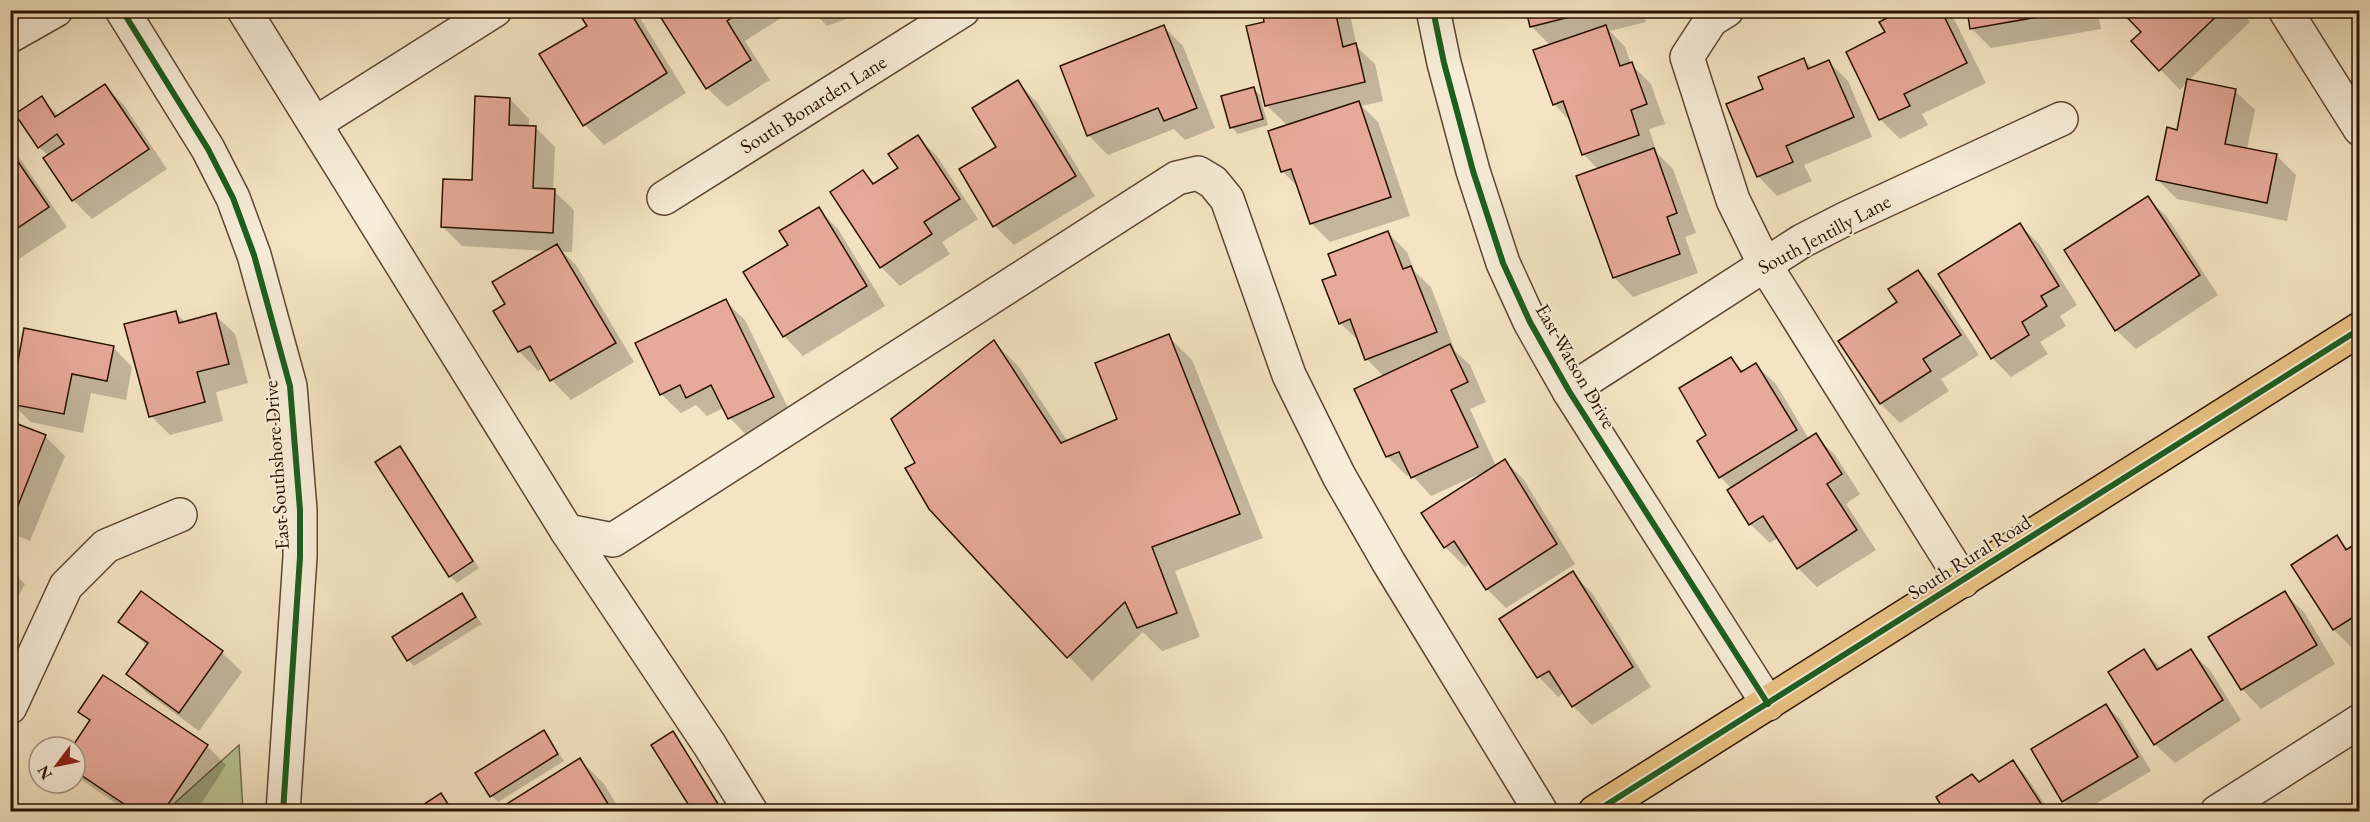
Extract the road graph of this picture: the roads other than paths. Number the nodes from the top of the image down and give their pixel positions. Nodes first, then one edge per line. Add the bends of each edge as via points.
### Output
1 (56, 10) edge
2 (122, 10) edge
3 (244, 10) edge
4 (495, 10) edge
5 (963, 10) edge
6 (1433, 10) edge
7 (1727, 10) edge
8 (2285, 10) edge
9 (10, 36) edge
10 (2061, 119) dead end
11 (316, 123) junction
12 (2360, 129) edge
13 (664, 198) dead end
14 (1765, 265) junction
15 (2360, 329) edge
16 (1569, 391) junction
17 (180, 515) dead end
18 (567, 531) junction
19 (1963, 581) junction
20 (1768, 704) junction
21 (10, 707) edge
22 (2360, 721) edge
23 (1609, 808) edge
24 (283, 812) edge
25 (751, 812) edge
26 (1541, 812) edge
27 (2217, 812) edge

1 - 9 street
2 - 24 street, East Southshore Drive via 208,149 233,198 254,255 290,386 300,557
3 - 11 street
4 - 11 street
5 - 13 street, South Bonarden Lane
6 - 16 street, East Watson Drive via 1473,171 1503,263 1530,322
7 - 14 street via 1711,20 1687,57 1733,200
8 - 12 street
10 - 14 street, South Jentilly Lane via 1847,218
11 - 18 street
14 - 16 street, South Jentilly Lane
14 - 19 street
15 - 19 main road, South Rural Road
16 - 20 street, East Watson Drive
17 - 21 street via 106,546 66,586
18 - 25 street
18 - 26 street via 613,540 1177,178 1198,173 1213,182 1227,199 1290,375 1339,476
19 - 20 main road, South Rural Road
20 - 23 main road, South Rural Road
22 - 27 street

